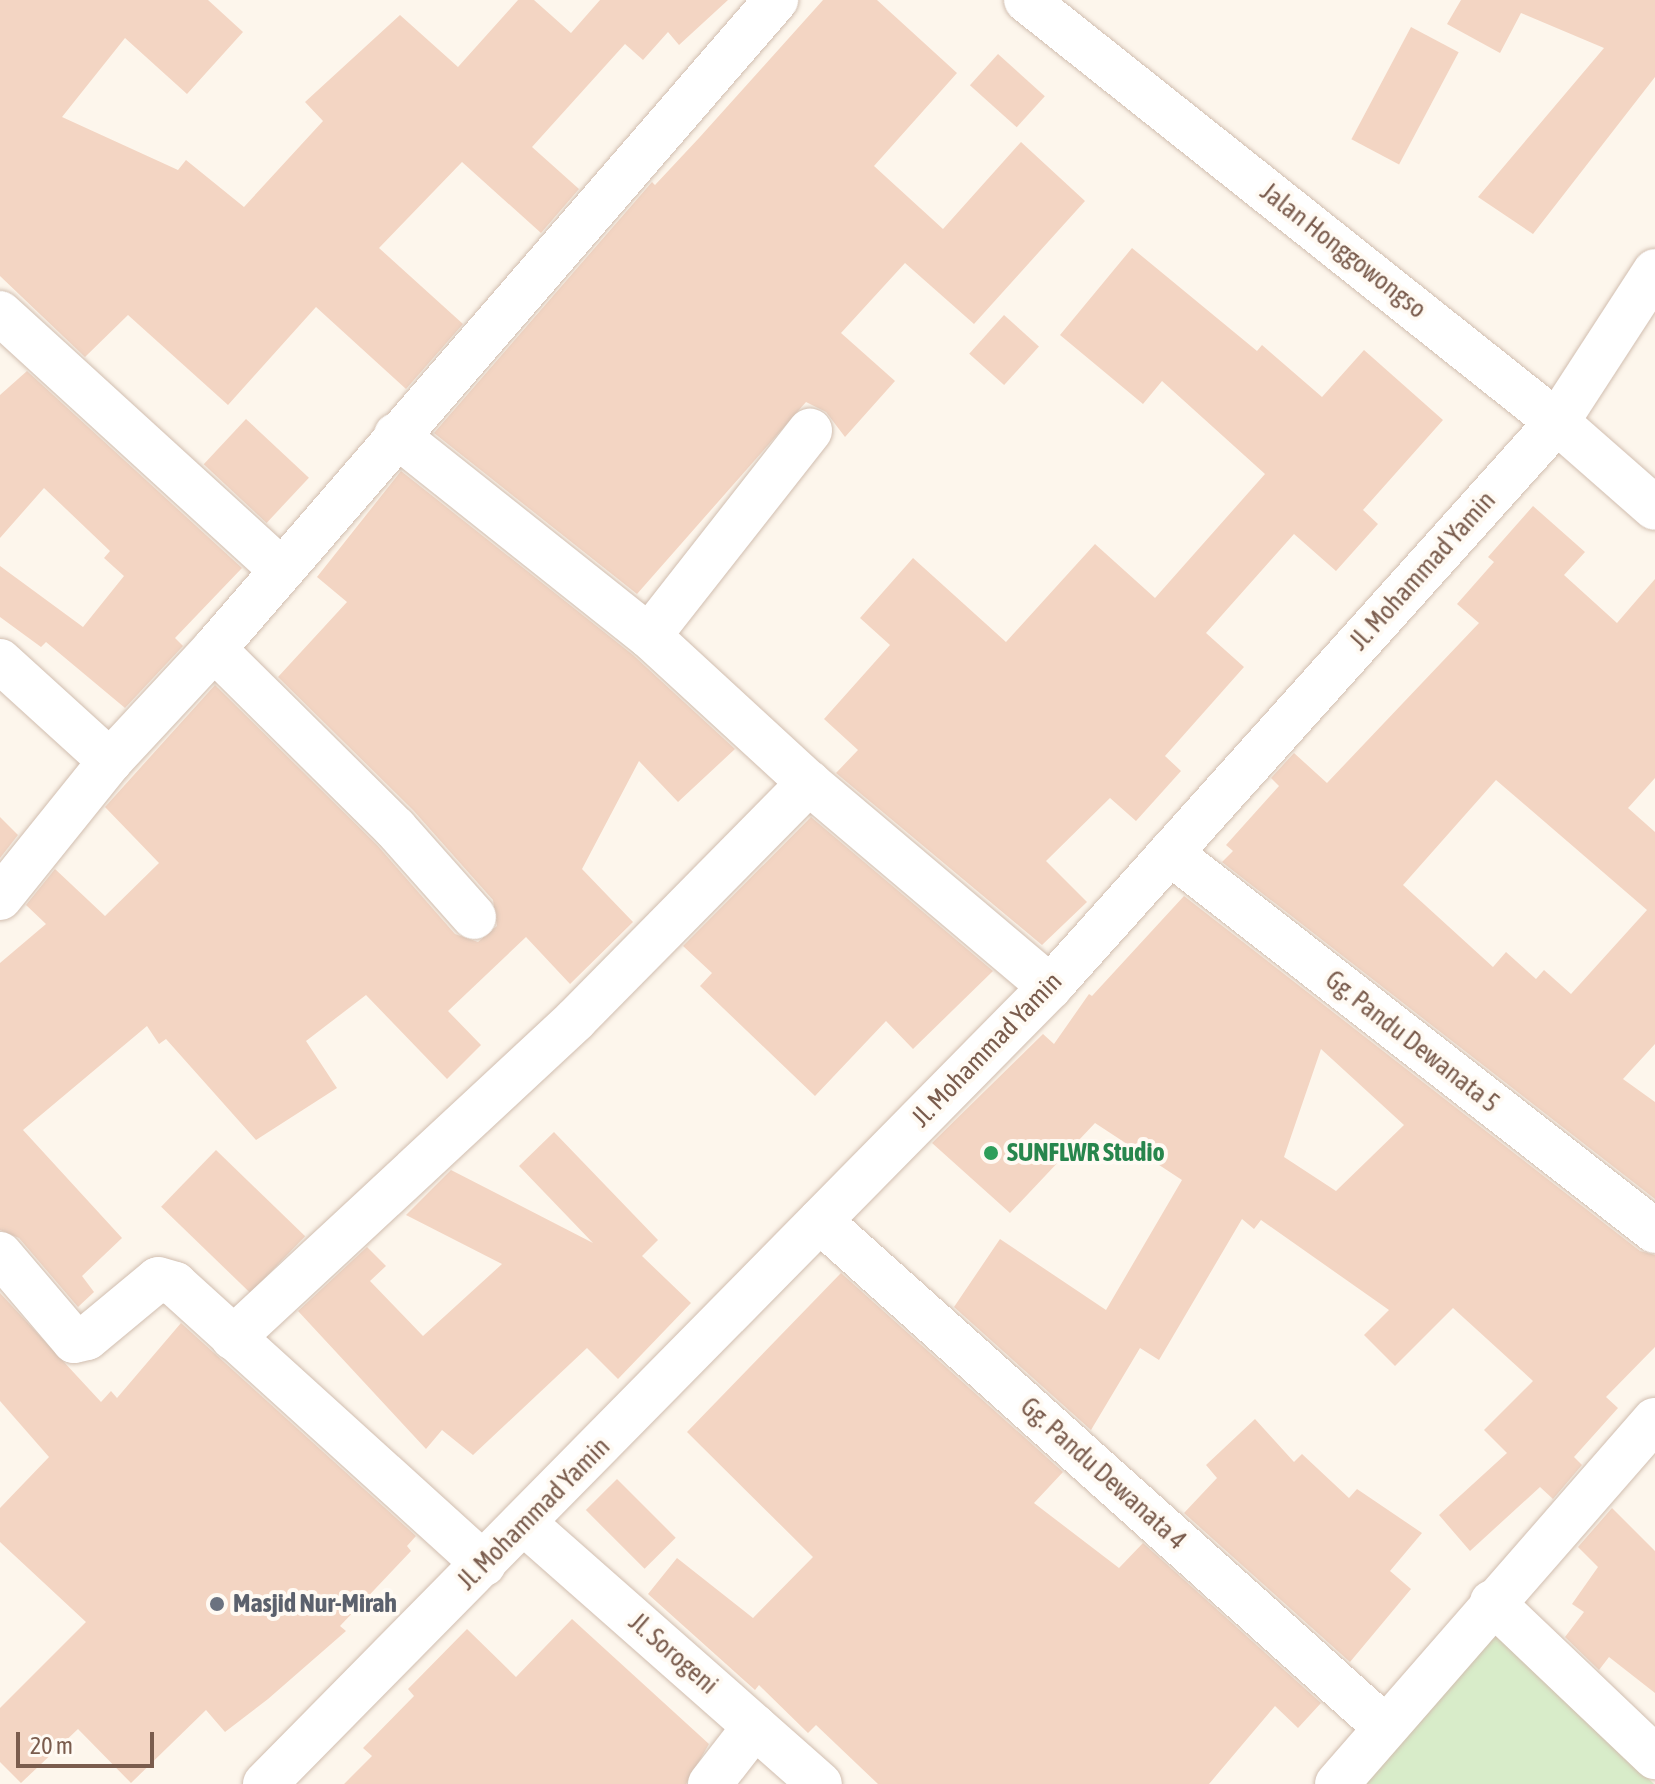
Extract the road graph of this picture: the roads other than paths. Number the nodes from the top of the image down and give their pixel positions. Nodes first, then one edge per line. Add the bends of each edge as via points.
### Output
1 (776, 0) edge
2 (1026, 0) edge
3 (1655, 271) edge
4 (0, 313) edge
5 (1557, 422) junction
6 (810, 431) dead end
7 (396, 435) junction
8 (1655, 508) edge
9 (281, 570) junction
10 (649, 636) junction
11 (214, 649) junction
12 (0, 661) edge
13 (110, 761) junction
14 (809, 783) junction
15 (1170, 853) junction
16 (0, 898) edge
17 (474, 917) dead end
18 (1050, 987) junction
19 (820, 1221) junction
20 (1655, 1231) edge
21 (0, 1254) edge
22 (233, 1338) junction
23 (1655, 1420) edge
24 (525, 1524) junction
25 (484, 1564) junction
26 (1492, 1602) junction
27 (755, 1726) junction
28 (1385, 1727) junction
29 (1655, 1757) edge
30 (265, 1784) edge
31 (710, 1784) edge
32 (820, 1784) edge
33 (1337, 1784) edge

1 - 7 street
2 - 5 street, Jalan Honggowongso
3 - 5 street, Jl. Mohammad Yamin
4 - 9 street
5 - 8 street, Jalan Honggowongso
5 - 15 street, Jl. Mohammad Yamin
6 - 10 street
7 - 9 street
7 - 10 street
9 - 11 street
10 - 14 street
11 - 13 street
11 - 17 street via 395,828
12 - 13 street
13 - 16 street
14 - 18 street
14 - 22 street via 576,1019
15 - 18 street, Jl. Mohammad Yamin
15 - 20 street, Gg. Pandu Dewanata 5
18 - 19 street, Jl. Mohammad Yamin
19 - 24 street, Jl. Mohammad Yamin
19 - 28 street, Gg. Pandu Dewanata 4
21 - 22 street via 70,1339 87,1338 163,1278
22 - 25 street
23 - 26 street
24 - 25 street, Jl. Mohammad Yamin
24 - 27 street, Jl. Sorogeni
25 - 30 street, Jl. Mohammad Yamin
26 - 28 street
26 - 29 street
27 - 31 street
27 - 32 street, Jl. Sorogeni
28 - 33 street

